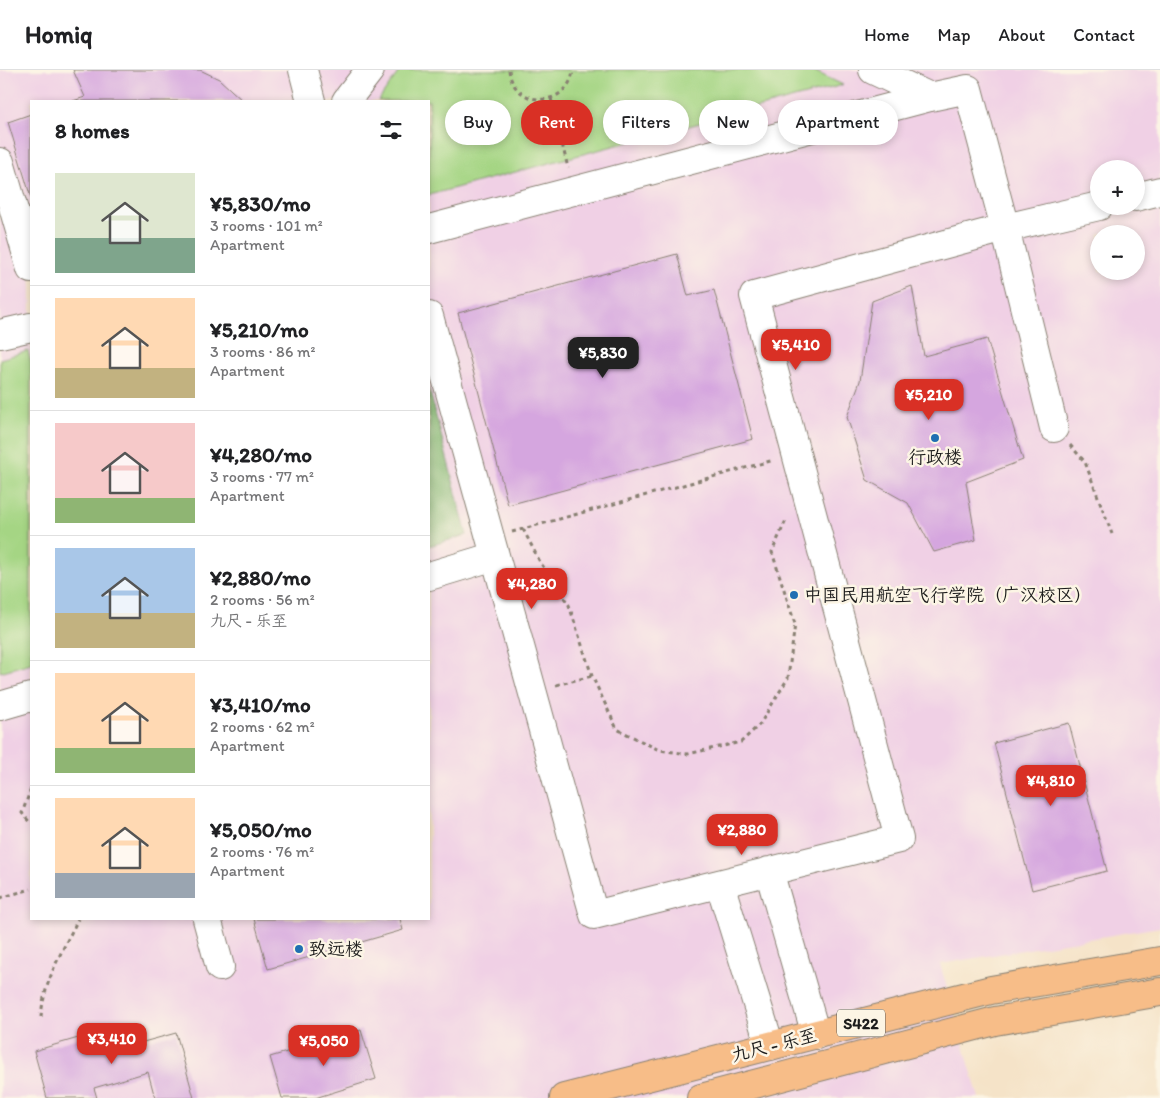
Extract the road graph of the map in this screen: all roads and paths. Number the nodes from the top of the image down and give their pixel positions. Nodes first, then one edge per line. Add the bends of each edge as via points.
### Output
1 (303, 70) edge
2 (370, 70) edge
3 (509, 70) edge
4 (573, 70) edge
5 (873, 70) edge
6 (930, 97) junction
7 (551, 98) junction
8 (311, 100) edge
9 (347, 100) edge
10 (0, 162) edge
11 (574, 191) junction
12 (1160, 191) edge
13 (1145, 195) edge
14 (1090, 208) edge
15 (1005, 228) junction
16 (430, 229) edge
17 (30, 266) edge
18 (430, 320) edge
19 (30, 327) edge
20 (0, 334) edge
21 (1054, 428) joint
22 (796, 454) junction
23 (788, 516) dead end
24 (523, 529) junction
25 (1112, 534) dead end
26 (493, 547) junction
27 (430, 576) edge
28 (592, 676) junction
29 (532, 691) junction
30 (30, 697) edge
31 (0, 706) edge
32 (30, 792) edge
33 (30, 823) edge
34 (768, 872) junction
35 (720, 884) junction
36 (30, 889) edge
37 (0, 898) edge
38 (77, 920) edge
39 (207, 920) edge
40 (1160, 961) edge
41 (220, 967) dead end
42 (1160, 992) edge
43 (41, 1018) dead end
44 (816, 1035) junction
45 (770, 1046) junction
46 (564, 1098) edge
47 (700, 1098) edge

1 - 8 street
2 - 9 street
3 - 7 path via 520,93 541,100
4 - 7 path via 568,85
5 - 6 street
6 - 11 street
6 - 15 street via 968,89
7 - 11 path
10 - 17 street
11 - 16 street
12 - 13 street
14 - 15 street
15 - 21 street
15 - 22 street via 754,296
18 - 26 street
19 - 20 street
21 - 25 path via 1085,462
22 - 24 path
22 - 34 street via 899,839
23 - 28 path via 772,552 795,624 788,678 760,724 740,742 688,754 659,750 618,729
24 - 26 path
24 - 28 path via 540,562 569,605
26 - 27 street
26 - 29 street
28 - 29 path
29 - 35 street via 594,915
30 - 31 street
32 - 33 path via 22,813
34 - 35 street
34 - 44 street
35 - 45 street
36 - 37 path
38 - 43 path via 42,998
39 - 41 street
40 - 44 main road, 九尺 - 乐至 / S422 via 991,990
42 - 47 main road, 九尺 - 乐至 / S422 via 995,1021
44 - 45 main road, 九尺 - 乐至 / S422
45 - 46 main road, 九尺 - 乐至 / S422

